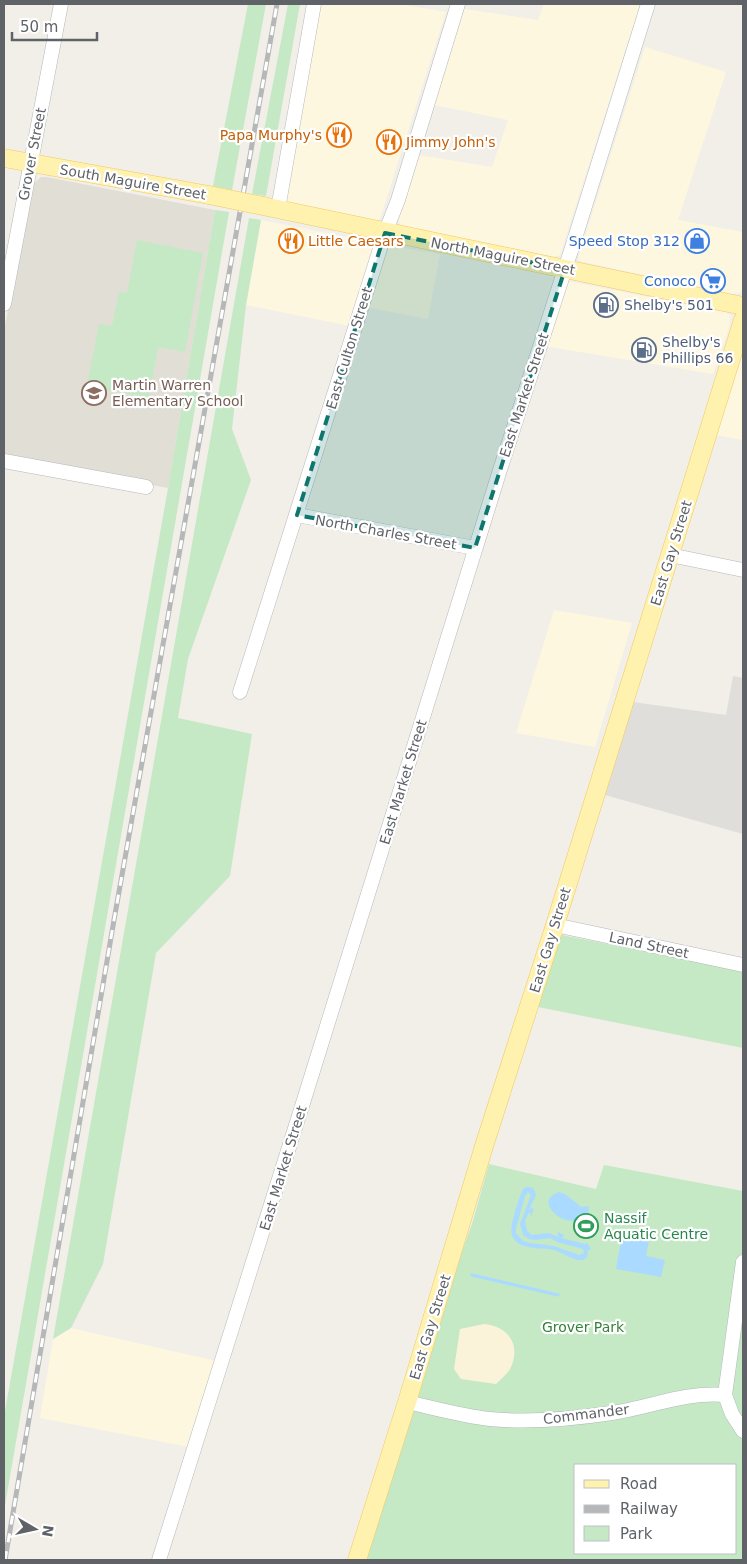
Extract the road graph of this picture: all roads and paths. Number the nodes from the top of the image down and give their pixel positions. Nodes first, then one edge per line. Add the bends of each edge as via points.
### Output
1 (61, 4) edge
2 (314, 4) edge
3 (458, 4) edge
4 (648, 4) edge
5 (4, 158) edge
6 (30, 163) junction
7 (270, 208) junction
8 (386, 233) junction
9 (565, 269) junction
10 (4, 304) edge
11 (743, 306) edge
12 (743, 320) edge
13 (4, 461) edge
14 (146, 487) dead end
15 (297, 516) junction
16 (475, 548) junction
17 (670, 555) junction
18 (743, 570) edge
19 (240, 692) dead end
20 (555, 925) junction
21 (743, 965) edge
22 (743, 1262) edge
23 (725, 1395) junction
24 (407, 1402) junction
25 (743, 1431) edge
26 (159, 1560) edge
27 (357, 1560) edge

1 - 6 street, Grover Street
2 - 7 street
3 - 8 street, East Culton Street
4 - 9 street, East Market Street
5 - 6 main road, South Maguire Street
6 - 7 main road, South Maguire Street, bridge
6 - 10 street, Grover Street
7 - 8 main road, North Maguire Street
8 - 9 main road, North Maguire Street
8 - 15 street, East Culton Street
9 - 11 main road, North Maguire Street
9 - 16 street, East Market Street
12 - 17 main road, East Gay Street
13 - 14 street
15 - 16 street, North Charles Street
15 - 19 street, East Culton Street
16 - 26 street, East Market Street
17 - 18 street
17 - 20 main road, East Gay Street
20 - 21 street, Land Street
20 - 24 main road, East Gay Street
22 - 23 street
23 - 24 street, Commander via 690,1395 614,1413 542,1421 490,1418
23 - 25 street
24 - 27 main road, East Gay Street

